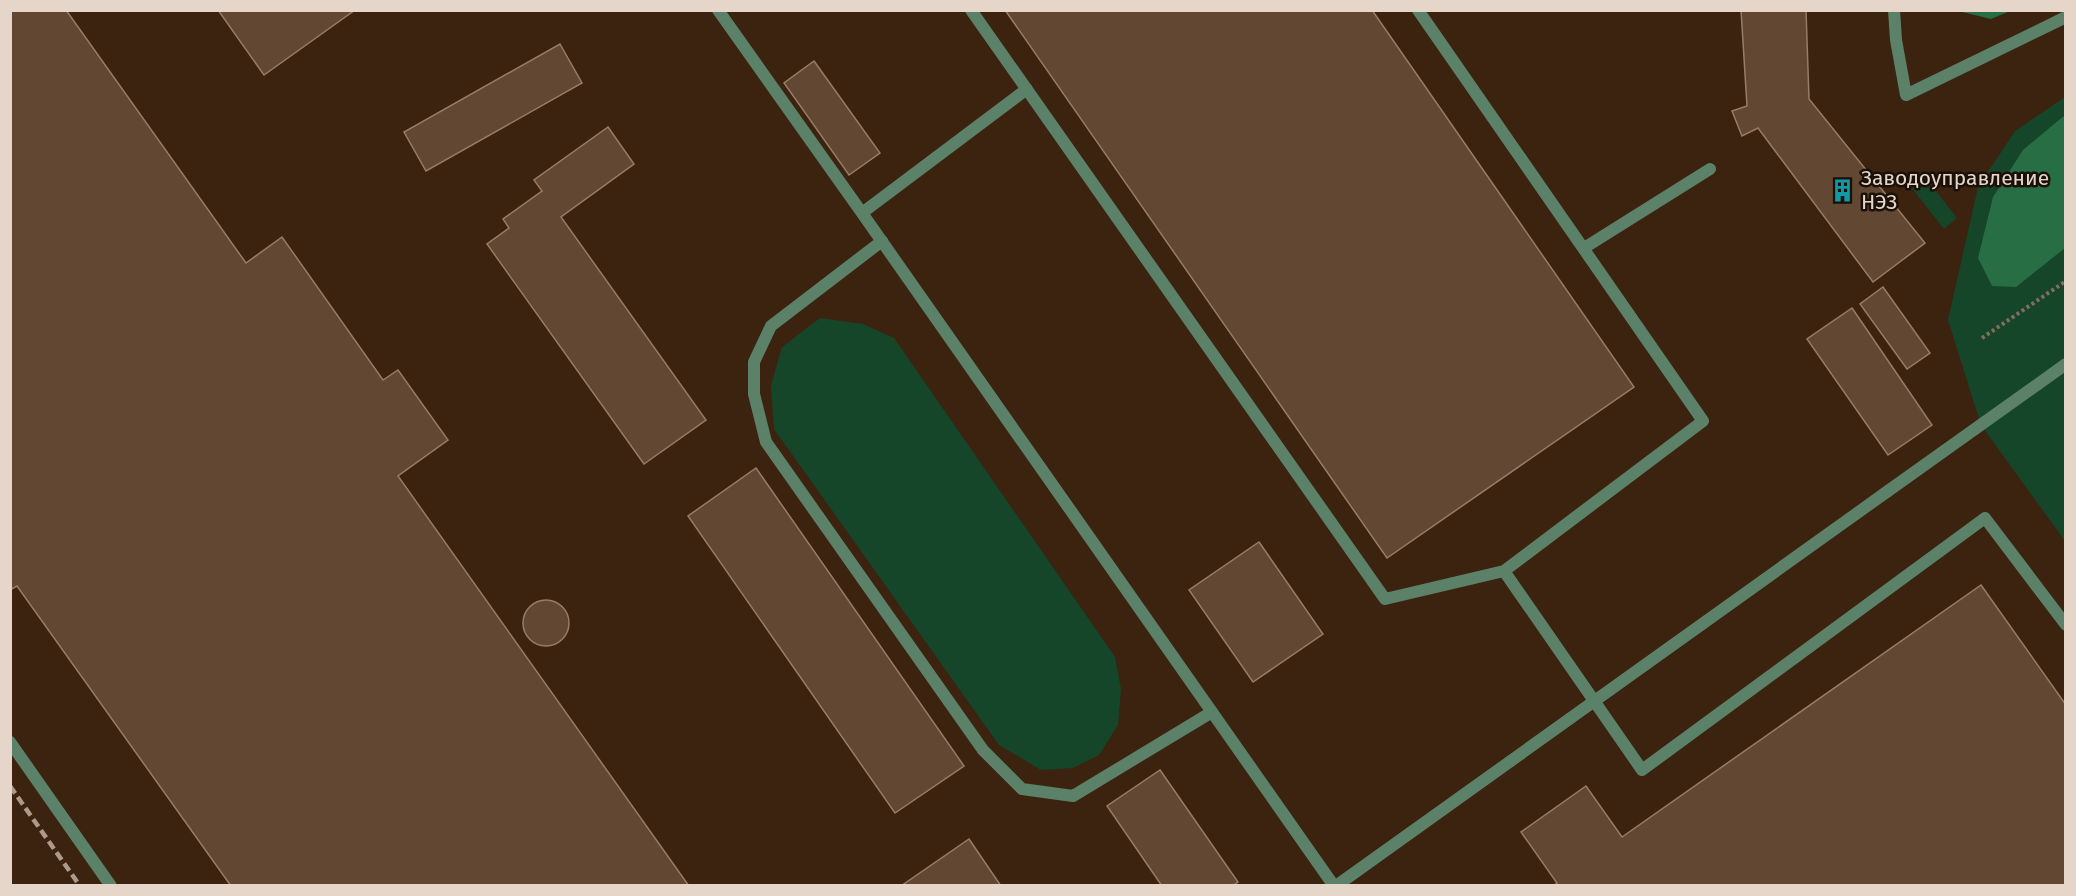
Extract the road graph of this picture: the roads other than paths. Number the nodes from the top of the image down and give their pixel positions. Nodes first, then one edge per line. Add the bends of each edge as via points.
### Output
1 (718, 10) edge
2 (971, 10) edge
3 (1418, 10) edge
4 (1894, 10) edge
5 (2066, 16) edge
6 (1027, 89) junction
7 (1710, 169) dead end
8 (862, 213) junction
9 (882, 241) junction
10 (1584, 248) junction
11 (2066, 364) edge
12 (1504, 571) junction
13 (2066, 625) edge
14 (1596, 700) junction
15 (1212, 712) junction
16 (10, 742) edge
17 (111, 885) edge
18 (1335, 885) edge

1 - 8 street
2 - 6 street
3 - 10 street
4 - 5 street via 1906,94
6 - 8 street
6 - 12 street via 1385,599
7 - 10 street
8 - 9 street
9 - 15 street
9 - 15 street via 771,326 754,362 754,394 766,442 983,750 1022,789 1073,796
10 - 12 street via 1703,421
11 - 14 street
12 - 14 street
13 - 14 street via 1985,518 1642,770
14 - 18 street
15 - 18 street
16 - 17 street

